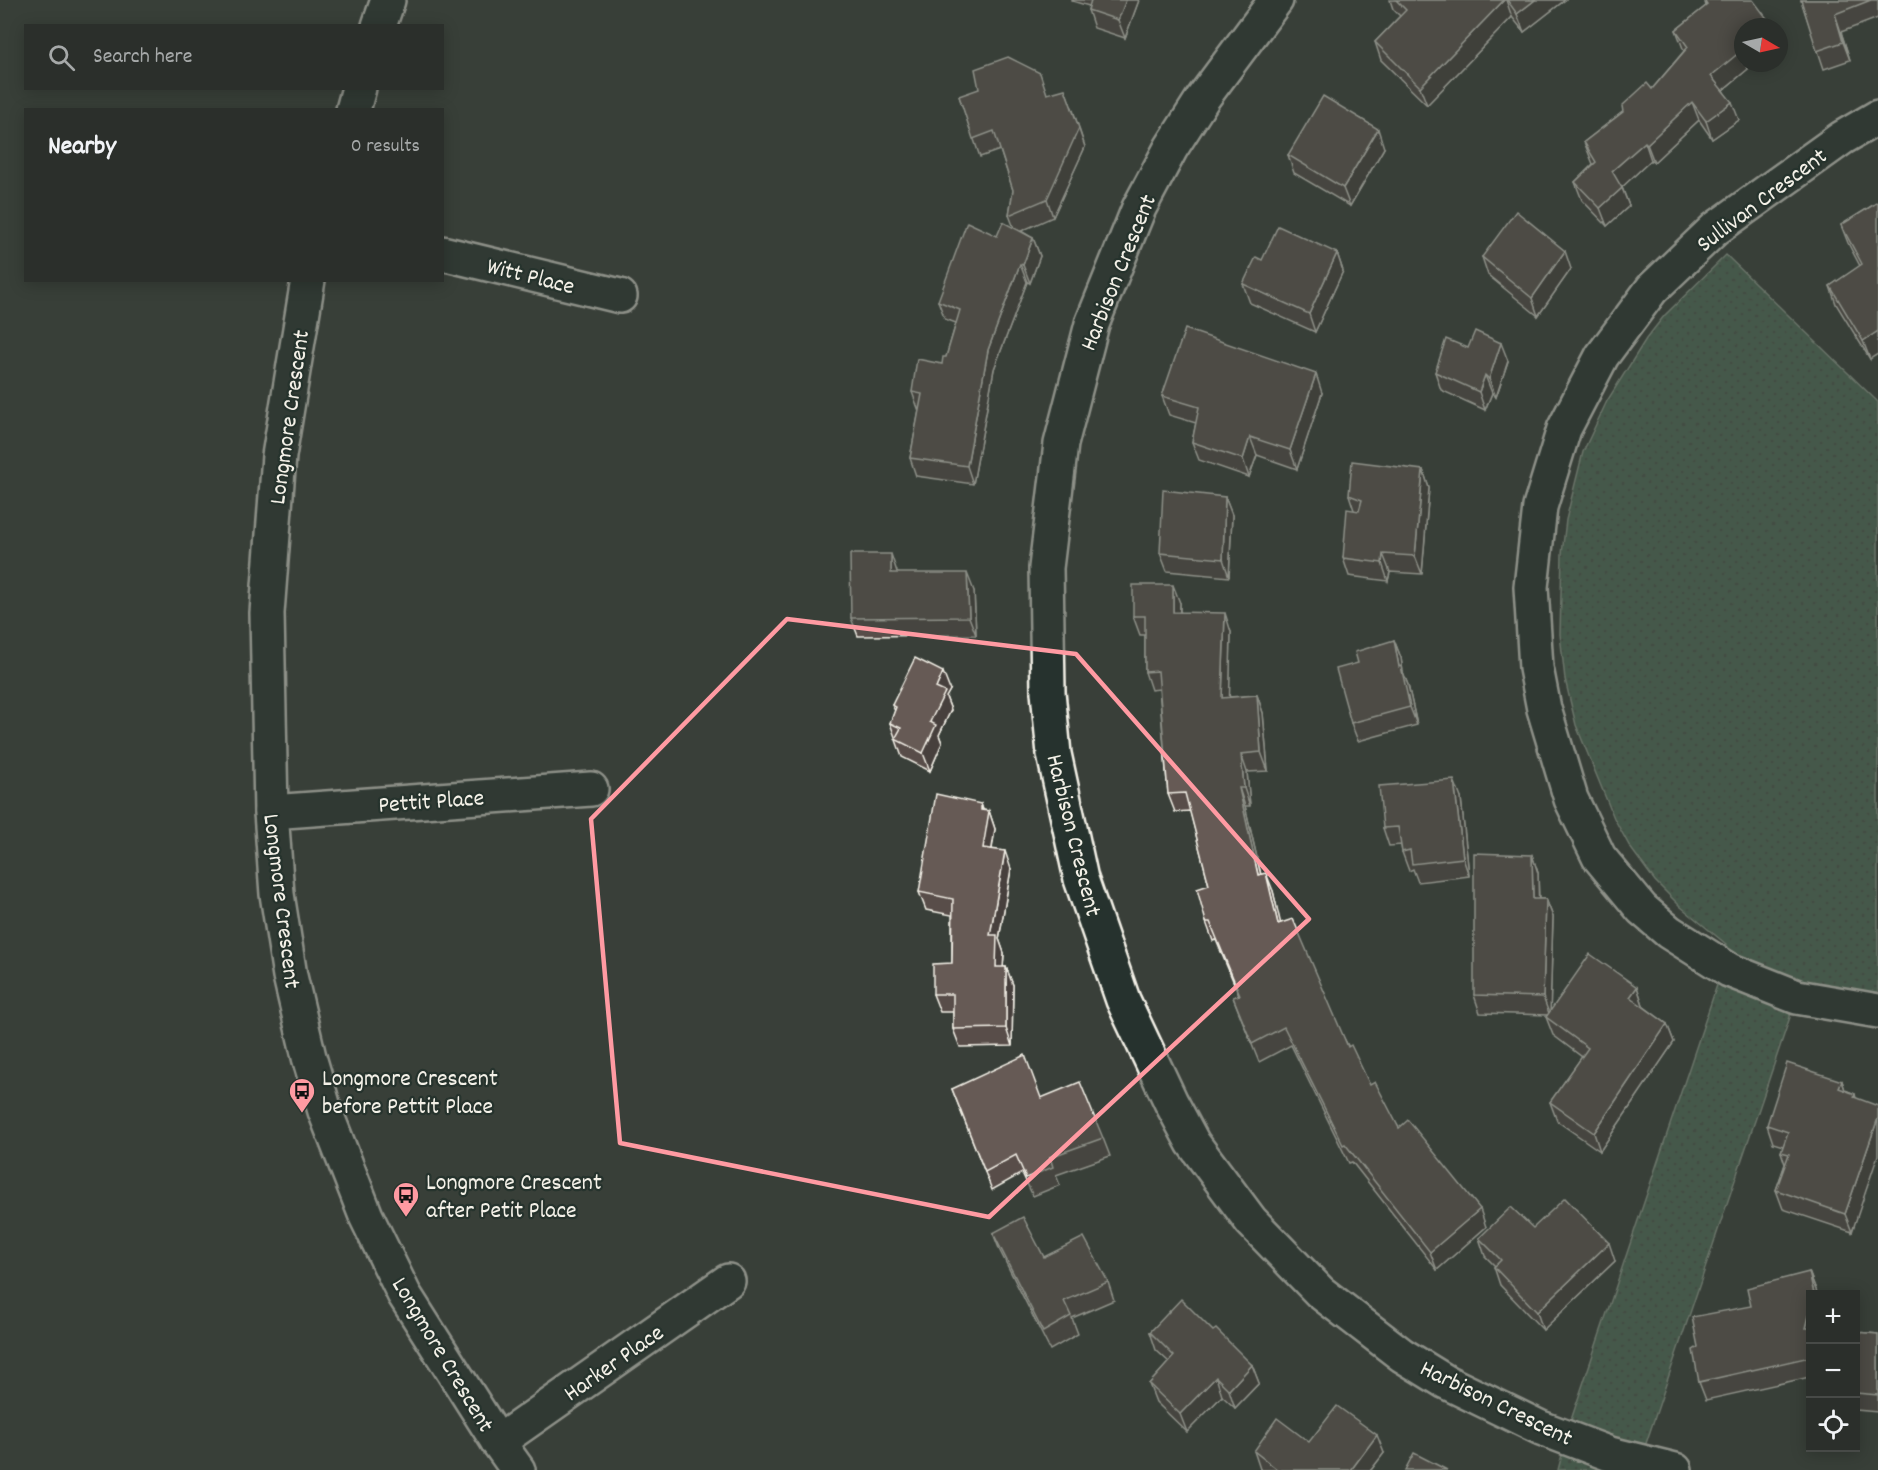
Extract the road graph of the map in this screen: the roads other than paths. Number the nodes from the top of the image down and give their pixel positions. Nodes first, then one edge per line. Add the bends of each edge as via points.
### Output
1 (388, 0) edge
2 (1276, 0) edge
3 (380, 24) edge
4 (358, 90) edge
5 (354, 108) edge
6 (1878, 117) edge
7 (444, 253) edge
8 (308, 282) edge
9 (620, 296) dead end
10 (591, 789) dead end
11 (271, 812) junction
12 (1878, 1011) edge
13 (728, 1281) dead end
14 (498, 1442) junction
15 (518, 1470) edge
16 (1675, 1470) edge

1 - 3 street
2 - 16 street, Harbison Crescent via 1203,98 1139,208 1092,324 1061,444 1046,567 1048,692 1054,754 1081,879 1124,1000 1193,1143 1251,1221 1320,1293 1402,1355 1446,1382 1541,1428 1610,1454
4 - 5 street
6 - 12 street, Sullivan Crescent via 1842,138 1715,229 1652,289 1602,356 1564,429 1540,507 1531,587 1536,668 1544,709 1571,799 1599,857 1642,909 1669,932 1729,970 1797,997
7 - 9 street, Witt Place
8 - 11 street, Longmore Crescent via 279,456 267,613
10 - 11 street, Pettit Place
11 - 14 street, Longmore Crescent via 277,894 290,976 309,1057 334,1137 404,1294
13 - 14 street, Harker Place
14 - 15 street, Longmore Crescent

